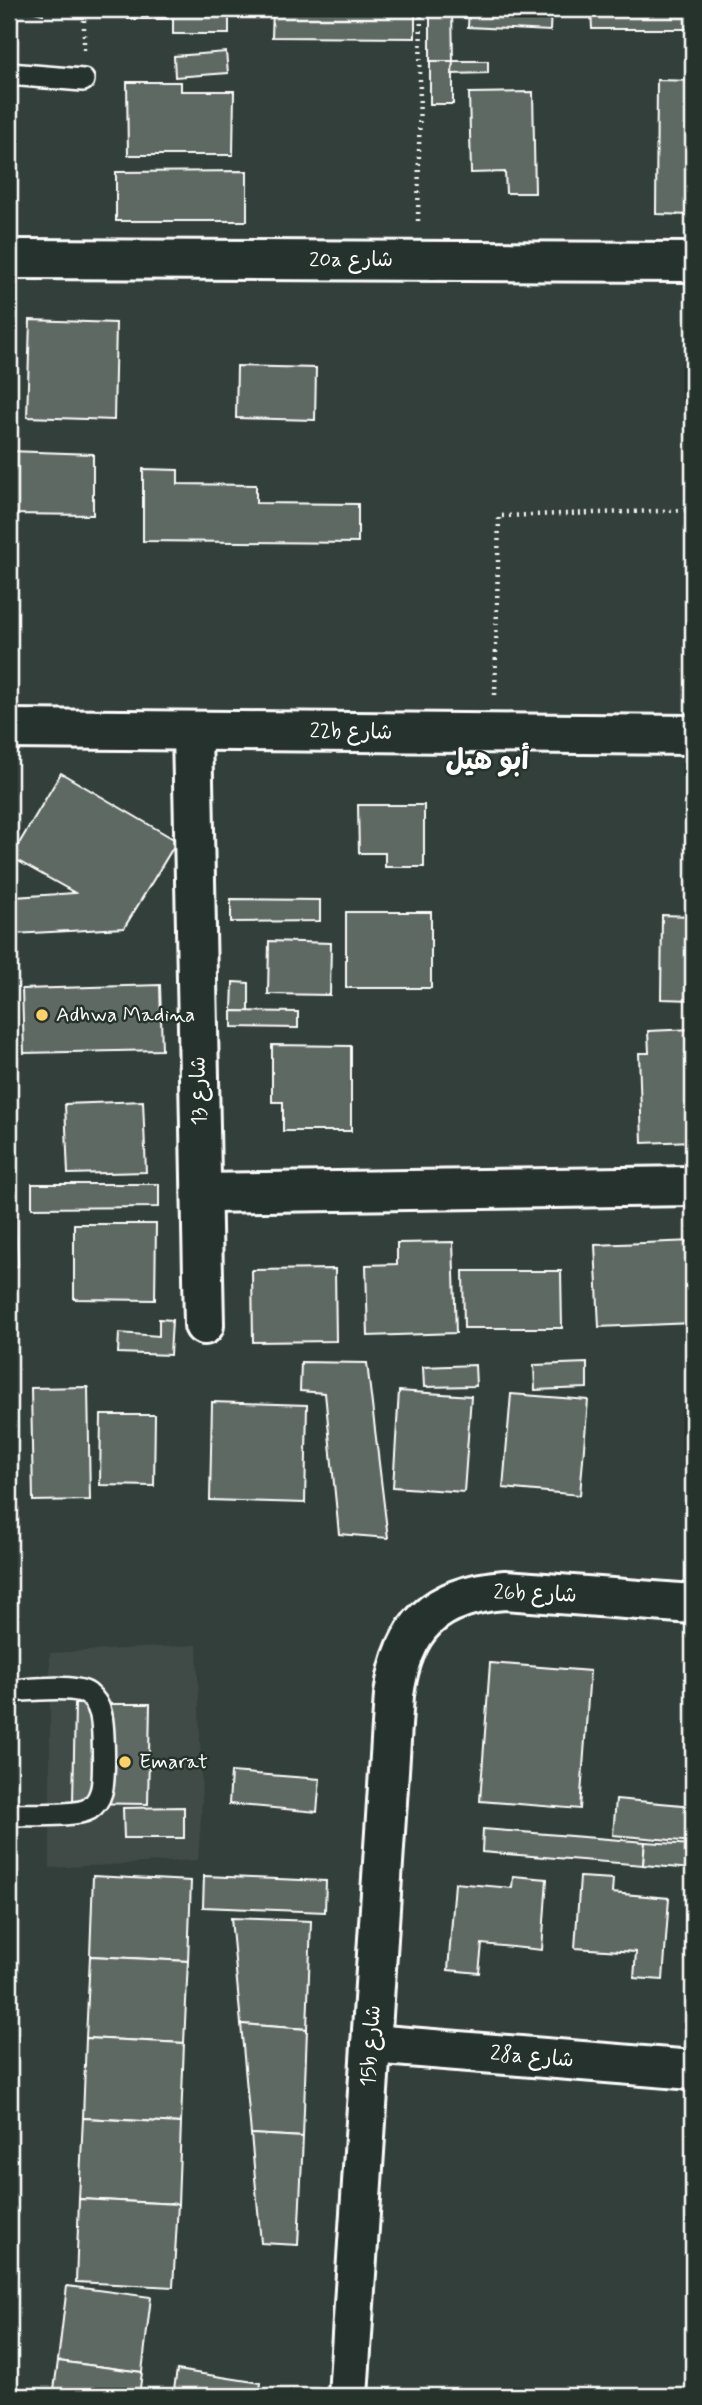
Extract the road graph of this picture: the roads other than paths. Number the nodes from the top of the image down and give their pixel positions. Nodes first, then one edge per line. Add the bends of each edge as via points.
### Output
1 (9, 74) edge
2 (83, 80) road end
3 (9, 259) edge
4 (693, 262) edge
5 (9, 729) edge
6 (192, 731) junction
7 (693, 735) edge
8 (693, 1186) edge
9 (202, 1193) junction
10 (204, 1325) dead end
11 (693, 1604) edge
12 (9, 1691) edge
13 (394, 1695) joint
14 (9, 1815) edge
15 (371, 2045) junction
16 (693, 2070) edge
17 (348, 2396) edge

1 - 2 lane
3 - 4 street, 20a شارع
5 - 6 street, 22b شارع
6 - 7 street, 22b شارع
6 - 9 street, شارع 13
8 - 9 street
9 - 10 street, شارع 13
11 - 13 street, 26b شارع via 505,1590 477,1592 426,1618 408,1640
12 - 14 lane via 76,1689 87,1694 101,1714 103,1779 102,1791 89,1809
13 - 15 street, 15b شارع
15 - 16 street, 28a شارع
15 - 17 street, 15b شارع

